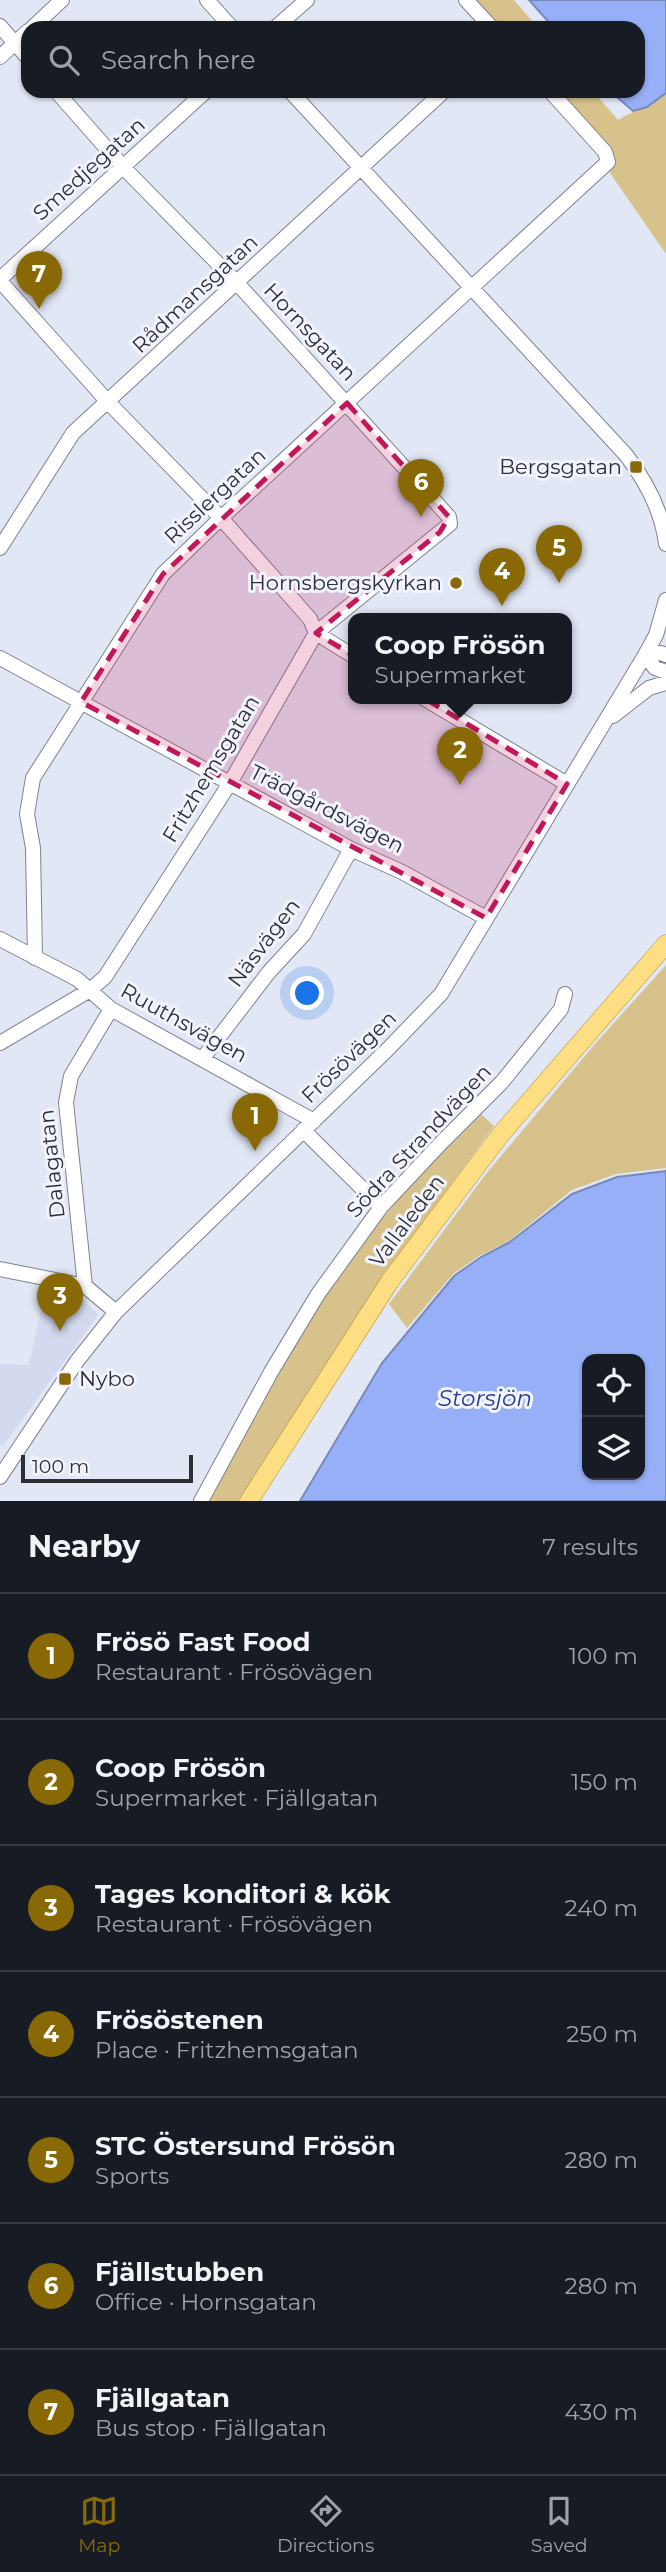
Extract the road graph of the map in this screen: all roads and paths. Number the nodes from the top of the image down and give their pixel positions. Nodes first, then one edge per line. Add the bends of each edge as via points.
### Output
1 (62, 0) edge
2 (207, 0) edge
3 (307, 0) edge
4 (466, 0) edge
5 (40, 21) edge
6 (226, 21) edge
7 (283, 21) edge
8 (486, 21) edge
9 (0, 26) edge
10 (21, 38) edge
11 (15, 43) junction
12 (21, 50) edge
13 (0, 57) edge
14 (62, 98) edge
15 (198, 98) edge
16 (296, 98) edge
17 (437, 98) edge
18 (556, 98) edge
19 (122, 167) junction
20 (361, 169) junction
21 (0, 280) edge
22 (237, 283) junction
23 (472, 288) junction
24 (108, 402) junction
25 (347, 403) junction
26 (444, 512) joint
27 (221, 518) junction
28 (666, 544) edge
29 (0, 548) edge
30 (666, 600) edge
31 (666, 608) edge
32 (316, 633) junction
33 (348, 653) edge
34 (645, 655) junction
35 (666, 655) edge
36 (0, 658) edge
37 (666, 672) edge
38 (666, 683) edge
39 (81, 702) junction
40 (433, 704) edge
41 (604, 724) junction
42 (230, 783) junction
43 (567, 784) junction
44 (351, 849) junction
45 (486, 918) junction
46 (0, 939) edge
47 (666, 944) edge
48 (35, 958) junction
49 (666, 959) edge
50 (629, 989) junction
51 (90, 990) junction
52 (565, 994) dead end
53 (111, 1009) junction
54 (0, 1043) edge
55 (204, 1058) junction
56 (308, 1126) junction
57 (381, 1207) junction
58 (0, 1269) edge
59 (85, 1286) junction
60 (116, 1312) junction
61 (6, 1459) edge
62 (0, 1477) edge
63 (201, 1501) edge
64 (249, 1501) edge

1 - 5 street
2 - 6 street
3 - 7 street
4 - 8 street
9 - 11 street
10 - 11 street
11 - 12 street
11 - 13 street
14 - 19 street, Hornsgatan
15 - 19 street, Smedjegatan
16 - 20 street
17 - 20 street, Rådmansgatan
18 - 23 street, Risslergatan via 606,152 608,162
19 - 21 street, Smedjegatan
19 - 22 street, Hornsgatan
20 - 22 street, Rådmansgatan
20 - 23 street
21 - 24 street
22 - 24 street, Rådmansgatan
22 - 25 street, Hornsgatan
23 - 25 street, Risslergatan
23 - 28 street via 636,467 656,505
24 - 27 street
24 - 29 street, Rådmansgatan via 73,433
25 - 26 street, Hornsgatan
25 - 27 street, Risslergatan
26 - 32 street, Fritzhemsgatan via 450,524
27 - 32 street via 310,618
27 - 39 street, Risslergatan via 163,574
30 - 31 street
31 - 34 street
32 - 33 street
32 - 42 street, Fritzhemsgatan
34 - 35 street
34 - 37 street via 655,668
34 - 41 street, Frösövägen
36 - 39 street, Trädgårdsvägen
38 - 41 street via 649,688
39 - 42 street, Trädgårdsvägen
39 - 48 street, Risslergatan via 33,778 27,814 33,848
40 - 43 street
41 - 43 street, Frösövägen
42 - 44 street, Trädgårdsvägen
42 - 51 street, Fritzhemsgatan via 105,977
43 - 45 street, Frösövägen
44 - 45 street, Trädgårdsvägen
44 - 55 street, Näsvägen via 303,934
45 - 56 street, Frösövägen via 441,994
46 - 48 street, Ruuthsvägen
47 - 50 main road, Vallaleden
48 - 51 street, Ruuthsvägen
49 - 50 main road, Vallaleden
50 - 64 main road, Vallaleden via 501,1134 390,1282
51 - 53 street, Ruuthsvägen
51 - 54 street, Fritzhemsgatan
52 - 57 street, Södra Strandvägen via 561,1009 502,1082
53 - 55 street, Ruuthsvägen
53 - 59 street, Dalagatan via 71,1076 66,1101
55 - 56 street, Ruuthsvägen
56 - 57 street, Ruuthsvägen
56 - 60 street, Frösövägen
57 - 63 street, Södra Strandvägen via 318,1294
58 - 59 street
59 - 60 street
60 - 61 street, Frösövägen
61 - 62 street, Frösövägen

